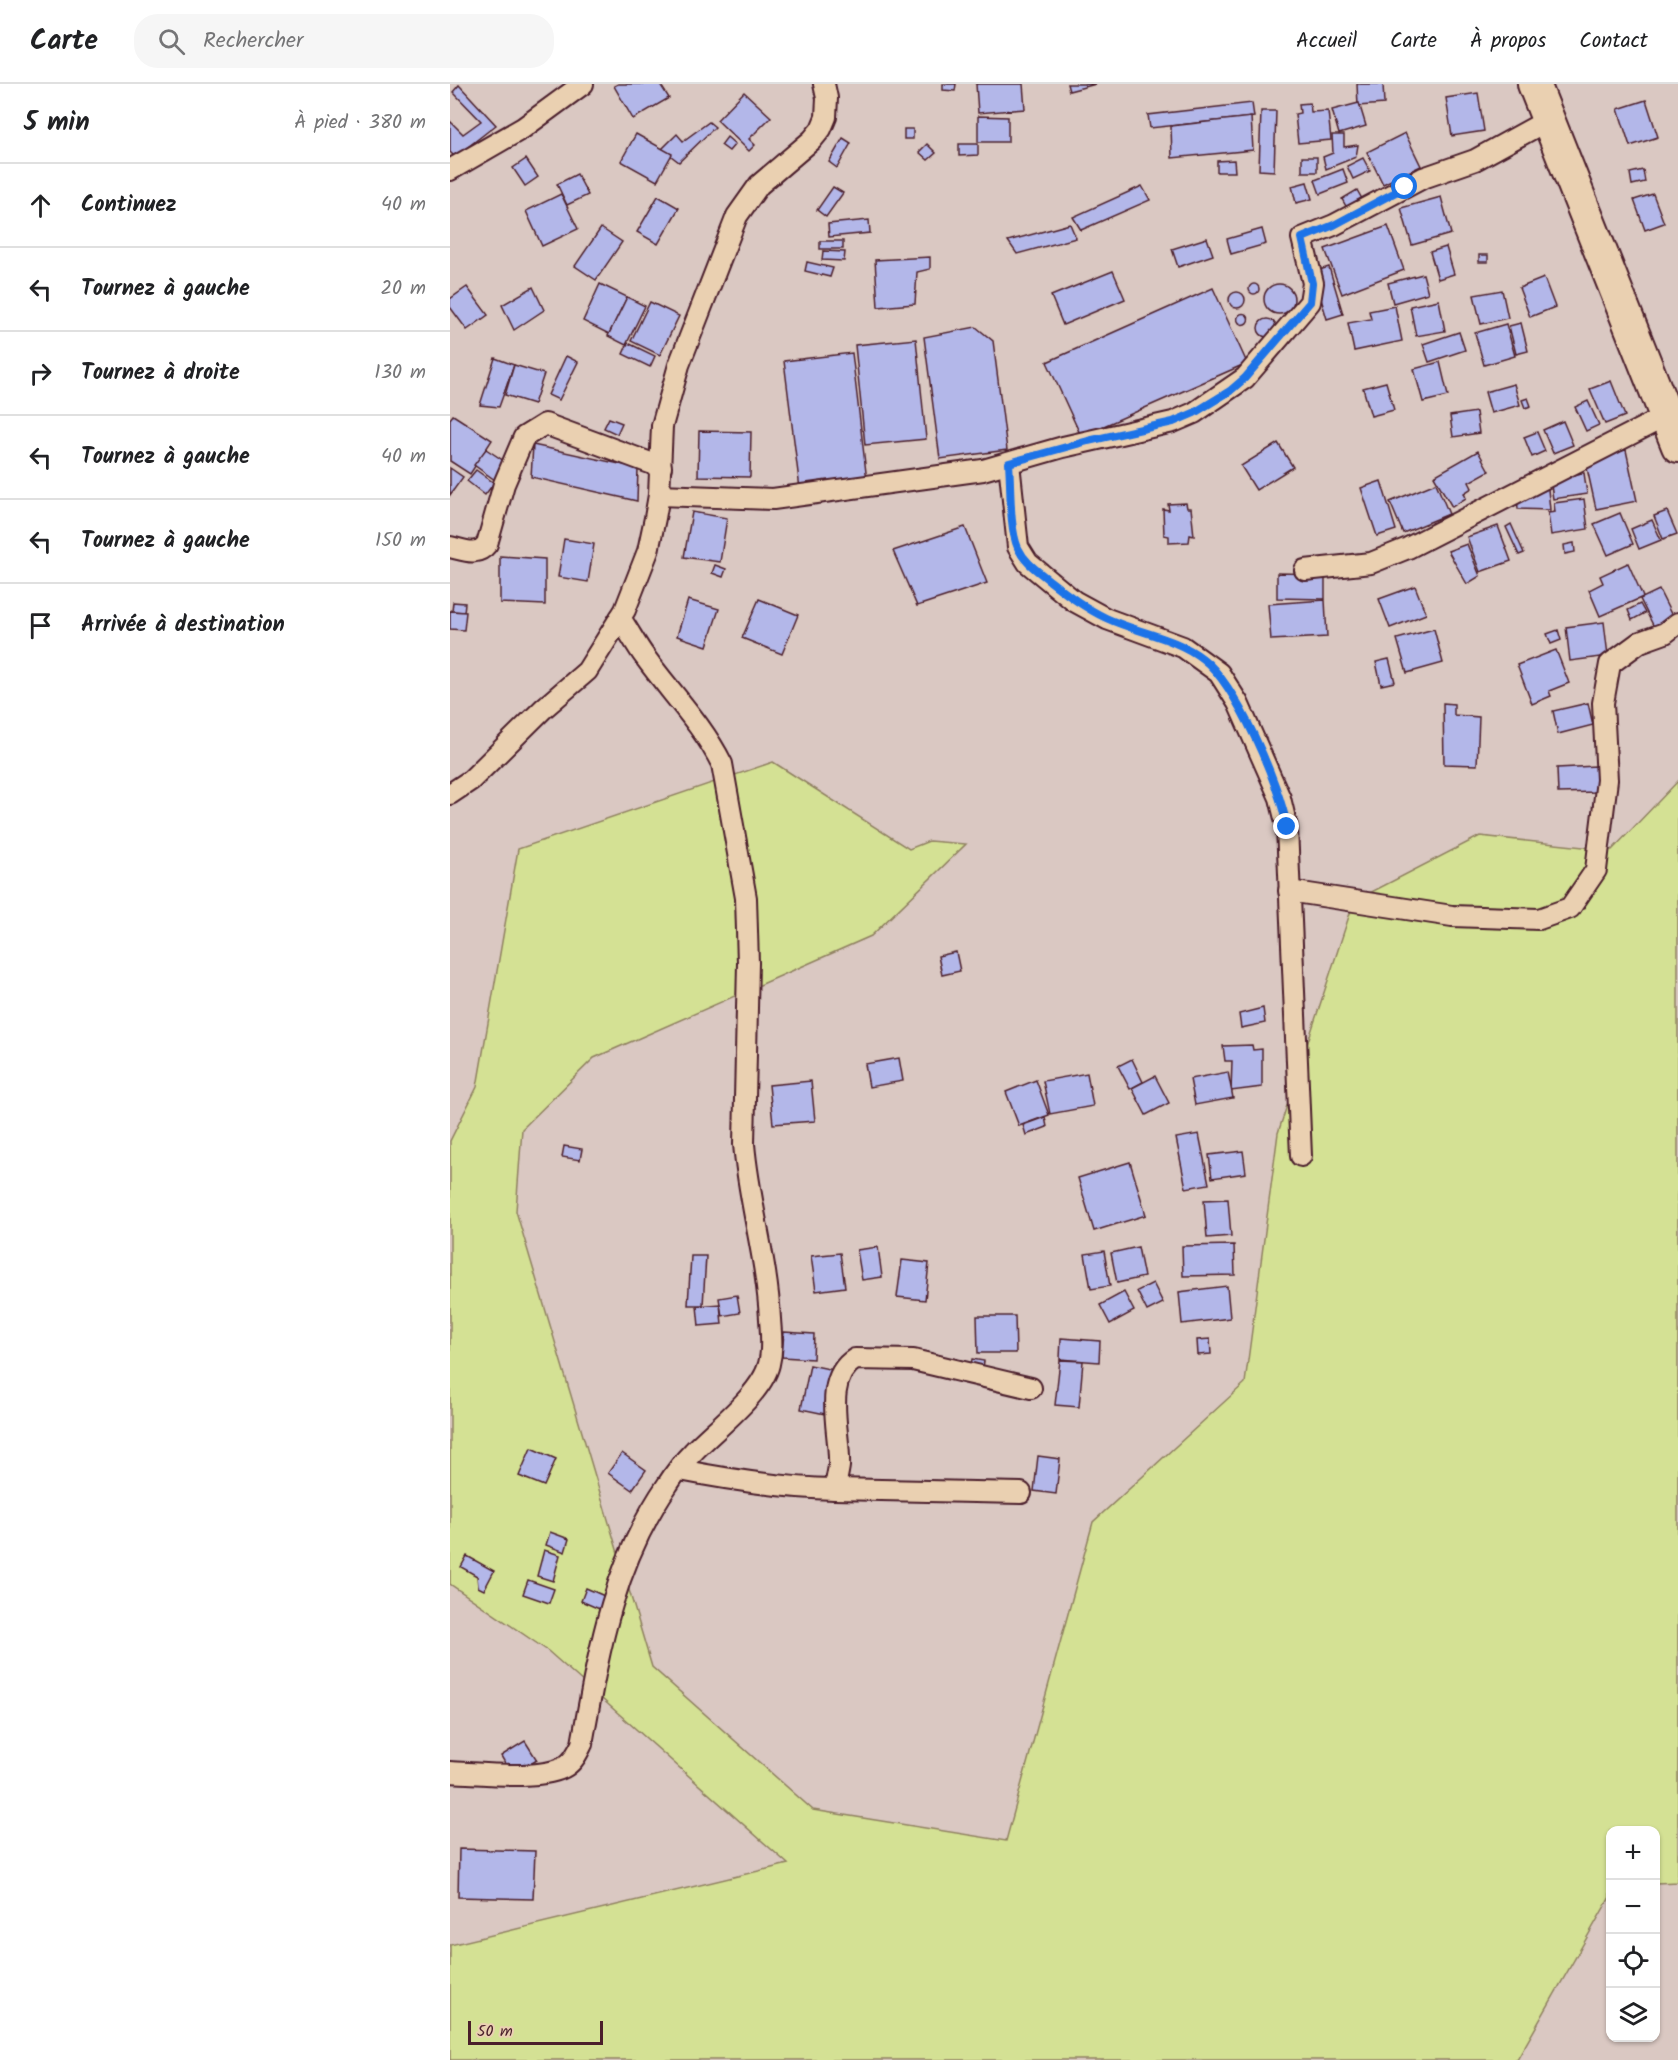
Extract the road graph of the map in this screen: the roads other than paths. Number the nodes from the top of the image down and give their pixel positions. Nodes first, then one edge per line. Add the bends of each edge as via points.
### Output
1 (582, 84) edge
2 (824, 84) edge
3 (1534, 84) edge
4 (1548, 120) junction
5 (450, 170) edge
6 (1666, 416) junction
7 (1678, 446) edge
8 (1009, 463) junction
9 (661, 467) junction
10 (659, 495) junction
11 (450, 547) edge
12 (1305, 570) dead end
13 (620, 618) junction
14 (1678, 623) edge
15 (450, 794) edge
16 (1289, 891) junction
17 (1301, 1156) dead end
18 (1031, 1388) dead end
19 (680, 1470) junction
20 (835, 1489) junction
21 (1021, 1493) dead end
22 (450, 1772) edge

1 - 5 street via 523,128
2 - 9 street via 826,117 821,129 759,184 731,228 668,398 662,426
3 - 4 main road
4 - 6 main road
4 - 8 street via 1475,160 1423,178 1302,238 1312,283 1310,302 1230,391 1173,422
6 - 7 main road
6 - 12 street via 1408,548 1371,563
8 - 10 street via 772,500
8 - 16 street via 1014,527 1018,547 1028,563 1074,601 1107,619 1183,647 1219,673 1238,703 1280,798 1287,827
9 - 10 street
9 - 11 street via 545,424 524,438 482,551
10 - 13 street via 648,551
13 - 15 street via 587,671 543,708 471,780
13 - 19 street via 722,764 746,898 744,1144 765,1262 772,1352 759,1386
14 - 16 street via 1665,633 1640,642 1610,664 1603,703 1607,780 1596,870 1570,908 1539,919 1452,916
16 - 17 street
18 - 20 street via 914,1360 855,1359 847,1364 836,1393 839,1464
19 - 20 street via 741,1481
19 - 22 street via 640,1528 624,1567 603,1632 582,1744 574,1760 554,1771 512,1775
20 - 21 street

